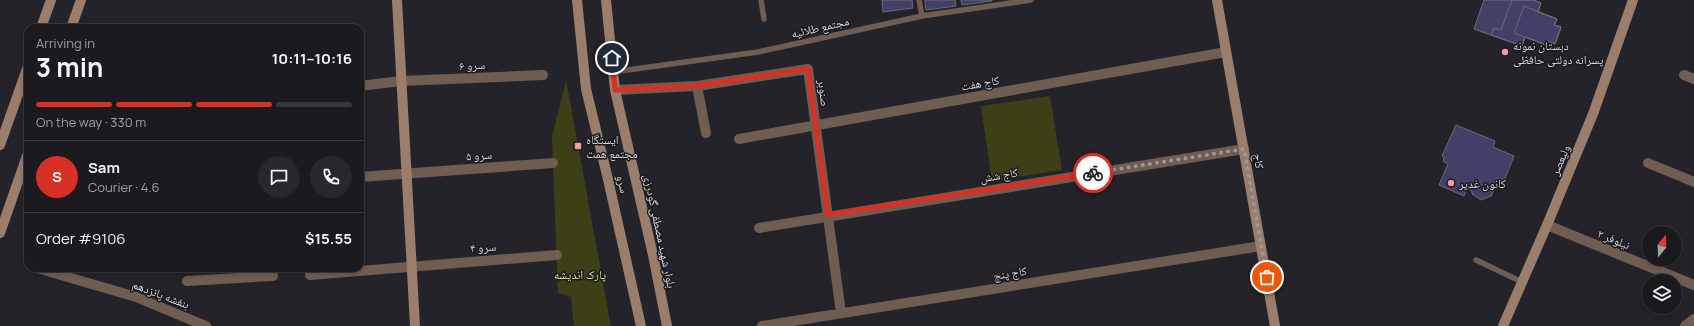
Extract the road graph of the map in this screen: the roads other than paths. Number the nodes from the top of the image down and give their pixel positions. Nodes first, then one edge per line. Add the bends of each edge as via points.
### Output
1 (51, 0) edge
2 (81, 0) edge
3 (397, 0) edge
4 (577, 0) edge
5 (606, 0) edge
6 (761, 0) edge
7 (919, 0) edge
8 (1031, 0) edge
9 (1217, 0) edge
10 (1633, 0) edge
11 (922, 16) junction
12 (764, 20) dead end
13 (42, 24) edge
14 (72, 24) edge
15 (1226, 52) junction
16 (614, 72) junction
17 (543, 75) dead end
18 (1684, 75) dead end
19 (24, 77) edge
20 (1694, 80) edge
21 (401, 81) junction
22 (364, 86) edge
23 (696, 86) junction
24 (615, 90) junction
25 (815, 126) junction
26 (706, 133) dead end
27 (739, 139) dead end
28 (0, 145) edge
29 (1244, 149) junction
30 (1648, 162) dead end
31 (553, 163) dead end
32 (24, 164) edge
33 (407, 173) junction
34 (364, 177) edge
35 (1694, 182) edge
36 (828, 215) junction
37 (1547, 225) junction
38 (759, 228) dead end
39 (0, 233) edge
40 (1261, 246) junction
41 (557, 255) dead end
42 (1476, 260) dead end
43 (412, 266) junction
44 (364, 270) edge
45 (51, 272) edge
46 (273, 272) edge
47 (336, 272) edge
48 (310, 274) dead end
49 (187, 282) dead end
50 (1522, 282) junction
51 (1694, 285) edge
52 (841, 313) junction
53 (1694, 319) edge
54 (206, 326) edge
55 (415, 326) edge
56 (641, 326) edge
57 (667, 326) edge
58 (762, 326) edge
59 (1276, 326) edge
60 (1503, 326) edge
61 (1685, 326) edge

1 - 13 street
2 - 14 street
3 - 21 street
4 - 56 street, سرو via 586,89
5 - 16 street, بلوار شهید مصطفی گودرزی
6 - 12 lane
7 - 11 lane
8 - 11 lane, مجتمع طلائیه
9 - 15 street, کاج
10 - 37 street, ولیعصر via 1594,114
11 - 16 lane, مجتمع طلائیه via 758,52
15 - 25 street, کاج هفت
15 - 29 street, کاج
16 - 24 street, بلوار شهید مصطفی گودرزی
17 - 21 street, سرو ۶
18 - 20 street
19 - 28 street
21 - 22 street, سرو ۶
21 - 33 street
23 - 24 street, صنوبر
23 - 25 street, صنوبر via 808,69
23 - 26 street
24 - 57 street, بلوار شهید مصطفی گودرزی
25 - 27 street, کاج هفت
25 - 36 street, صنوبر
29 - 36 street, کاج شش
29 - 40 street, کاج
30 - 35 street
31 - 33 street, سرو ۵
32 - 39 street
33 - 34 street, سرو ۵
33 - 43 street
36 - 38 street, کاج شش
36 - 52 street, صنوبر
37 - 50 street, ولیعصر
37 - 51 street, نیلوفر ۲
40 - 52 street, کاج پنج
40 - 59 street, کاج
41 - 43 street, سرو ۴
42 - 50 lane
43 - 44 street, سرو ۴
43 - 55 street
45 - 54 street, بنفشه پانزدهم via 136,297
46 - 49 street
47 - 48 street, سرو ۴
50 - 60 street, ولیعصر
52 - 58 street, کاج پنج
53 - 61 street

